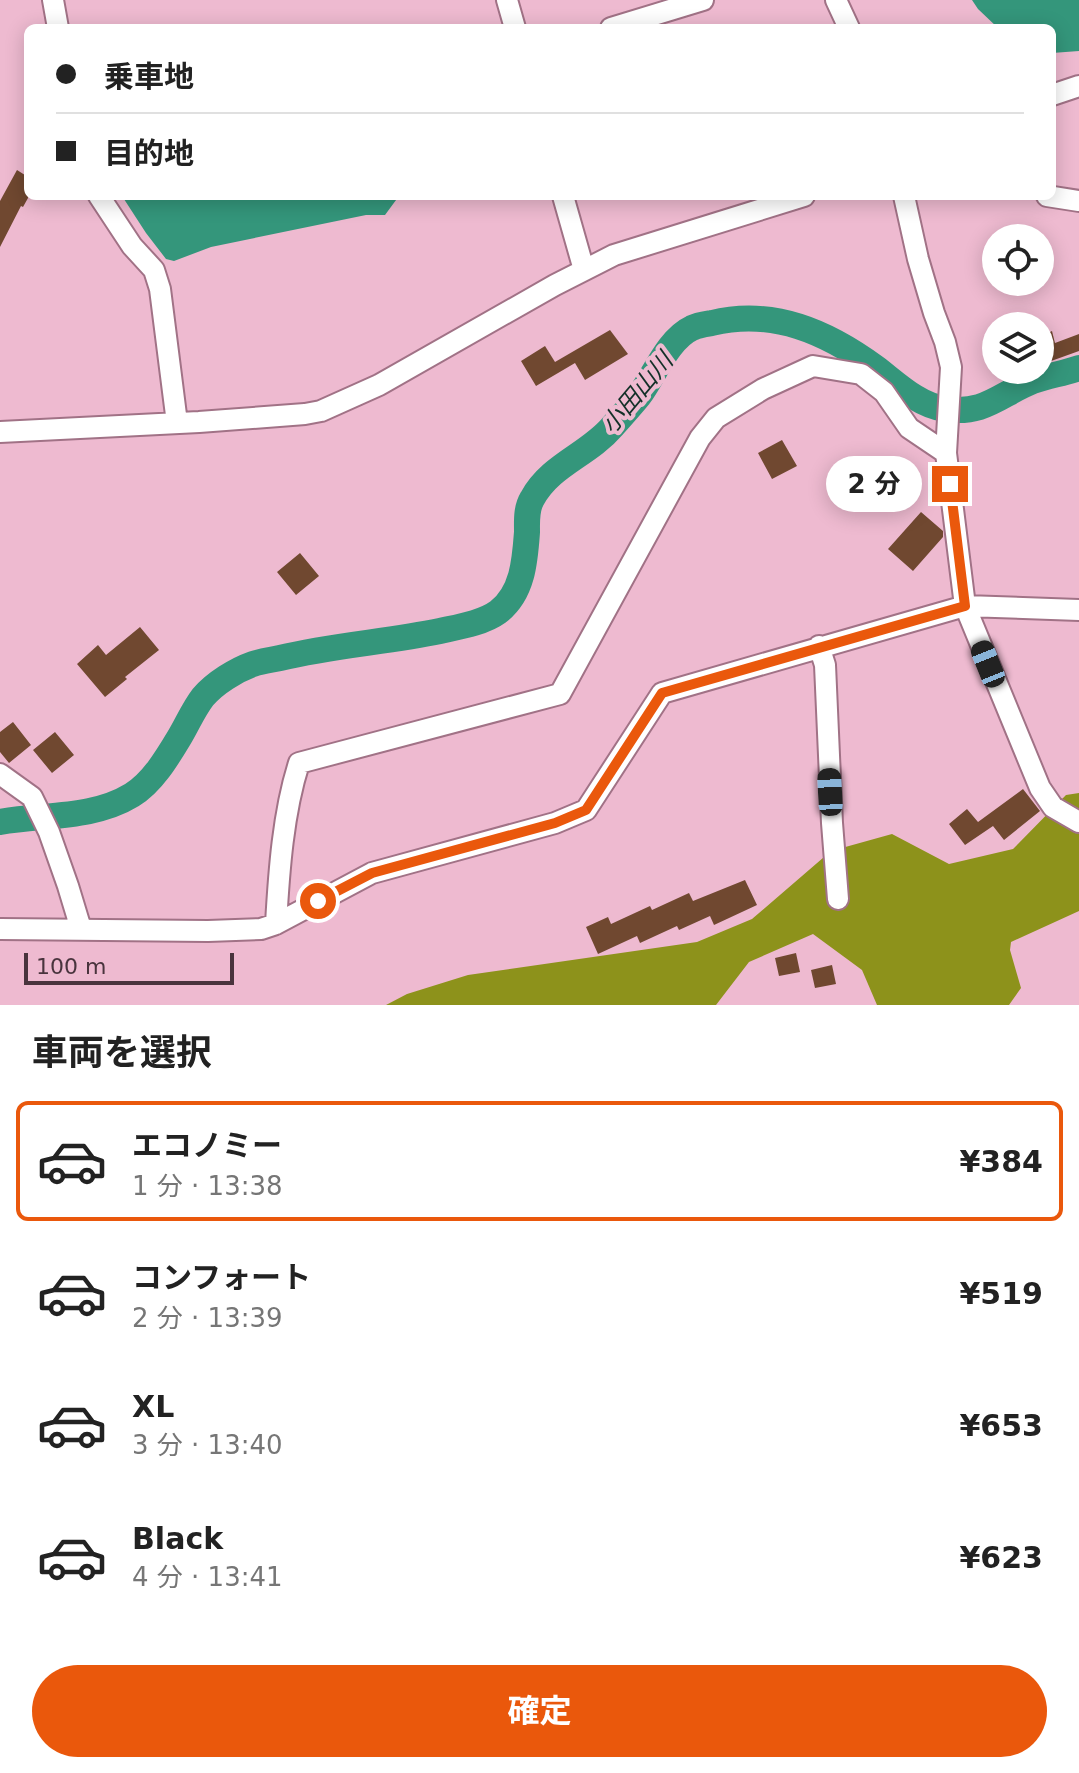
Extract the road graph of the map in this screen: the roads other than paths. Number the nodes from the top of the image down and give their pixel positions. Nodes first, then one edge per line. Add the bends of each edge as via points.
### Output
1 (53, 0) edge
2 (507, 0) edge
3 (703, 0) edge
4 (836, 0) edge
5 (57, 24) edge
6 (514, 24) edge
7 (624, 24) edge
8 (847, 24) edge
9 (1079, 86) edge
10 (1056, 94) edge
11 (1056, 197) edge
12 (102, 200) edge
13 (564, 200) edge
14 (791, 200) edge
15 (905, 200) edge
16 (1079, 201) edge
17 (584, 270) junction
18 (177, 423) junction
19 (0, 432) edge
20 (946, 453) junction
21 (965, 606) junction
22 (1079, 610) edge
23 (819, 646) junction
24 (0, 774) edge
25 (1079, 822) edge
26 (838, 899) dead end
27 (276, 924) junction
28 (0, 929) edge
29 (81, 929) junction

1 - 5 street
2 - 6 street
3 - 7 street
4 - 8 street
9 - 10 street
11 - 16 street
12 - 18 street via 154,270
13 - 17 street
14 - 17 street via 614,255
15 - 20 street via 951,367
17 - 18 street via 379,385 321,411
18 - 19 street
20 - 21 street
20 - 27 street via 909,428 884,392 861,374 813,366 716,418 700,438 560,694 299,763 279,873
21 - 22 street
21 - 23 street
21 - 25 street via 1040,788 1053,807
23 - 26 street via 825,665
23 - 27 street via 662,693 586,810 372,873
24 - 29 street via 32,797
27 - 29 street via 208,931
28 - 29 street

